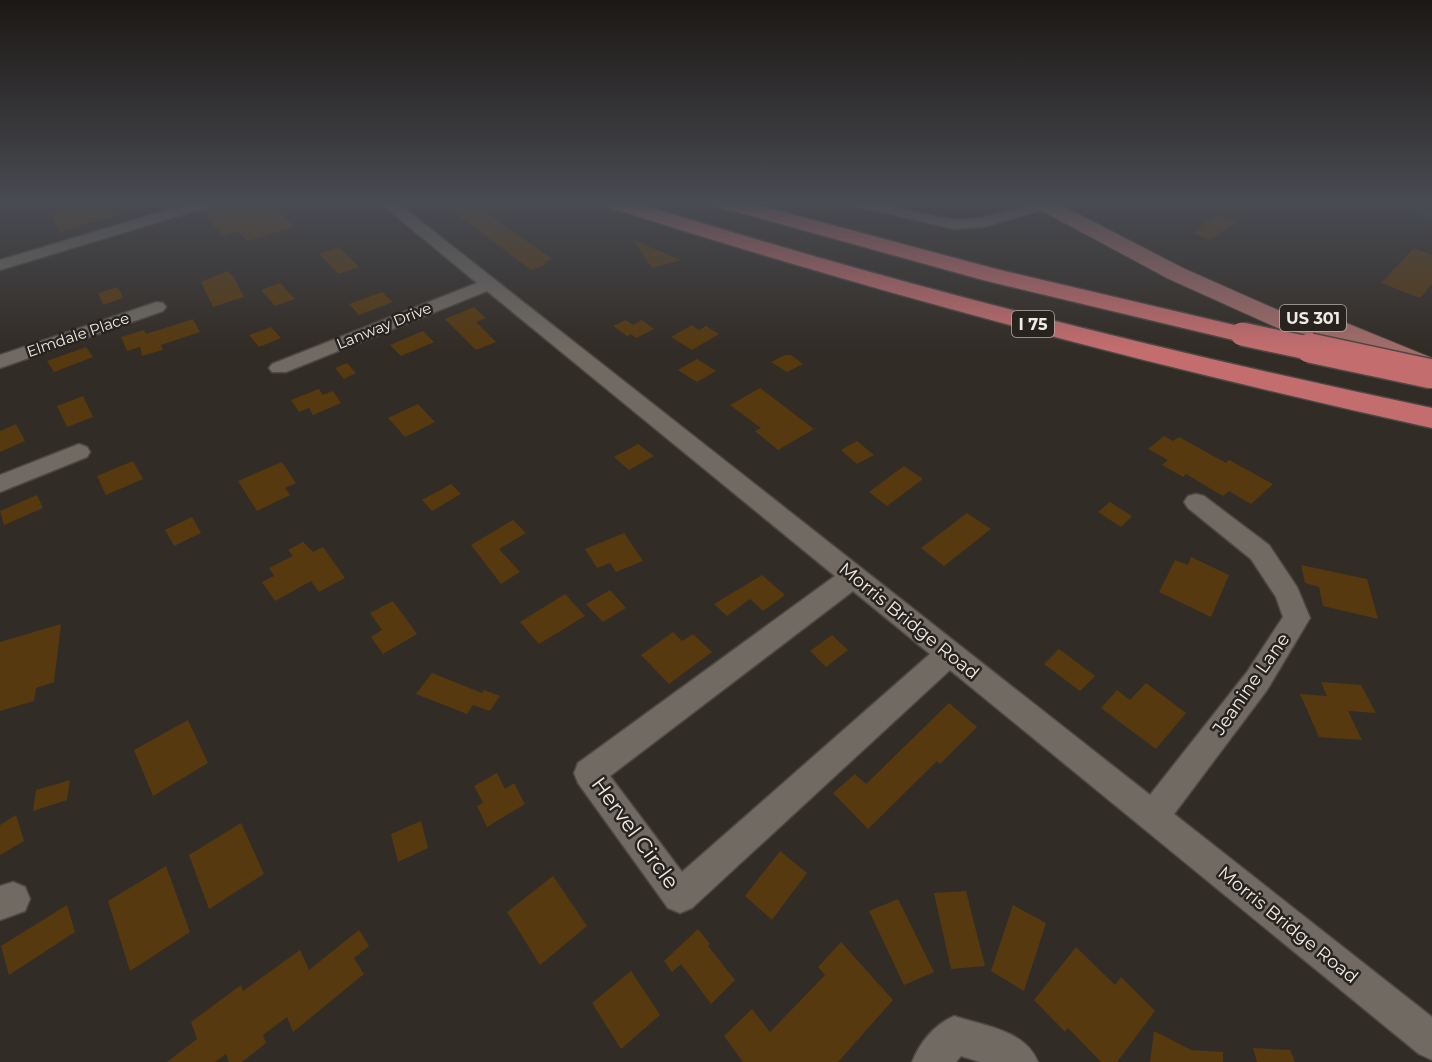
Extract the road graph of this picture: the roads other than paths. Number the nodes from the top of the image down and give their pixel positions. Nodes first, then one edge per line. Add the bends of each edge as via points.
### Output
1 (48, 251) edge
2 (449, 251) edge
3 (768, 251) edge
4 (902, 251) edge
5 (1139, 251) edge
6 (1161, 251) edge
7 (0, 265) edge
8 (490, 284) junction
9 (156, 308) dead end
10 (0, 362) edge
11 (1432, 367) edge
12 (279, 368) dead end
13 (1432, 374) edge
14 (1432, 387) edge
15 (1420, 416) edge
16 (79, 452) dead end
17 (0, 484) edge
18 (1196, 502) dead end
19 (854, 576) junction
20 (950, 653) junction
21 (1153, 817) junction
22 (1432, 1041) edge
23 (931, 1062) edge
24 (1019, 1062) edge

1 - 7 street
2 - 8 street, Morris Bridge Road
3 - 15 highway, I 75 via 969,308
4 - 13 highway, I 75, bridge via 1242,334
5 - 14 main road, US 301 via 1198,284
6 - 11 main road, US 301
8 - 12 street, Lanway Drive
8 - 19 street, Morris Bridge Road
9 - 10 street, Elmdale Place
16 - 17 street
18 - 21 street, Jeanine Lane via 1260,552 1288,594 1297,618 1250,690
19 - 20 street, Morris Bridge Road
19 - 20 street, Hervel Circle via 589,773 680,896
20 - 21 street, Morris Bridge Road
21 - 22 street, Morris Bridge Road
23 - 24 street via 954,1035 1008,1052

